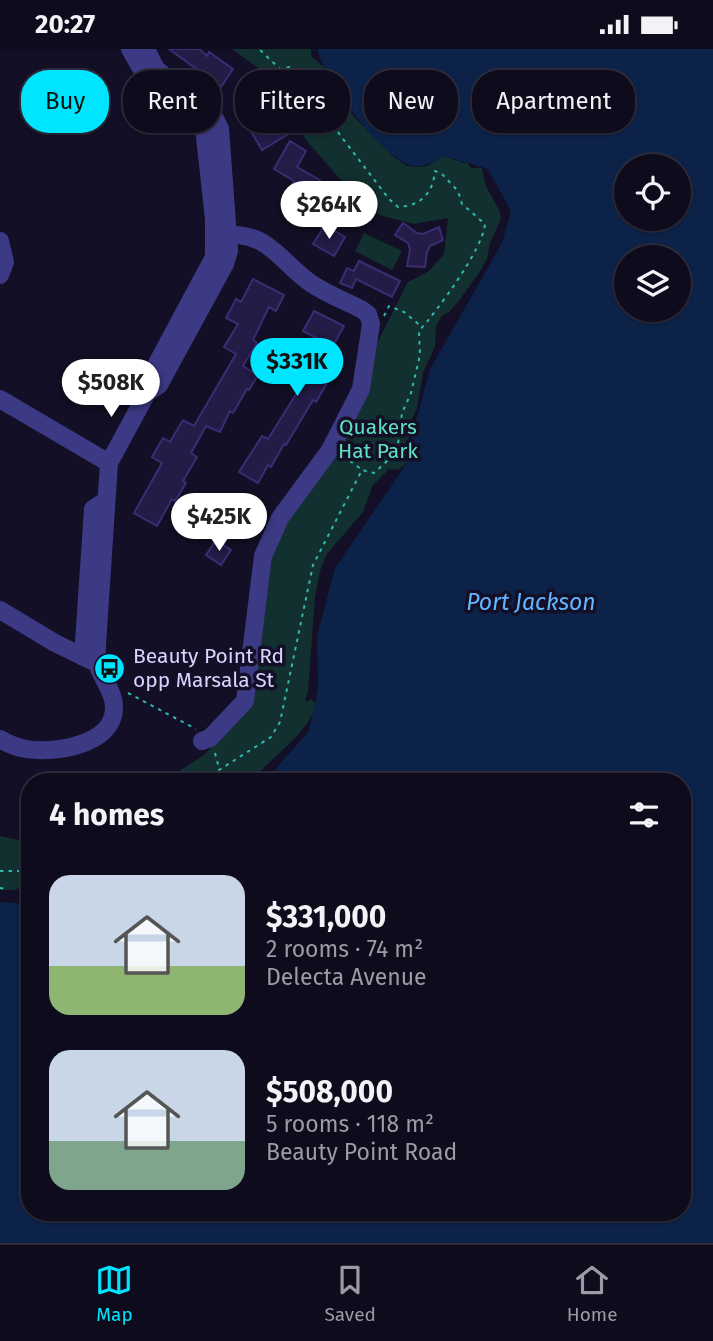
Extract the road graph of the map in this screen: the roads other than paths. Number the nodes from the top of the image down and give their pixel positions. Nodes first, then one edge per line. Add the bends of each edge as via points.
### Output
1 (139, 52) edge
2 (229, 236) junction
3 (0, 241) edge
4 (0, 275) edge
5 (147, 393) junction
6 (0, 399) edge
7 (109, 463) junction
8 (0, 610) edge
9 (90, 660) junction
10 (0, 739) edge
11 (206, 739) road end

1 - 2 street via 214,117 220,129
1 - 5 street via 146,76 204,128 214,219 214,257 147,382
2 - 5 street via 225,264 159,385
2 - 11 street via 258,239 312,284 368,314 371,324 361,389 331,447 281,518 263,556 244,701
3 - 4 street via 5,262
5 - 7 street
6 - 7 street
7 - 9 street via 105,501 93,509
8 - 9 street
9 - 10 street via 114,700 112,720 104,730 88,742 47,750 18,747

